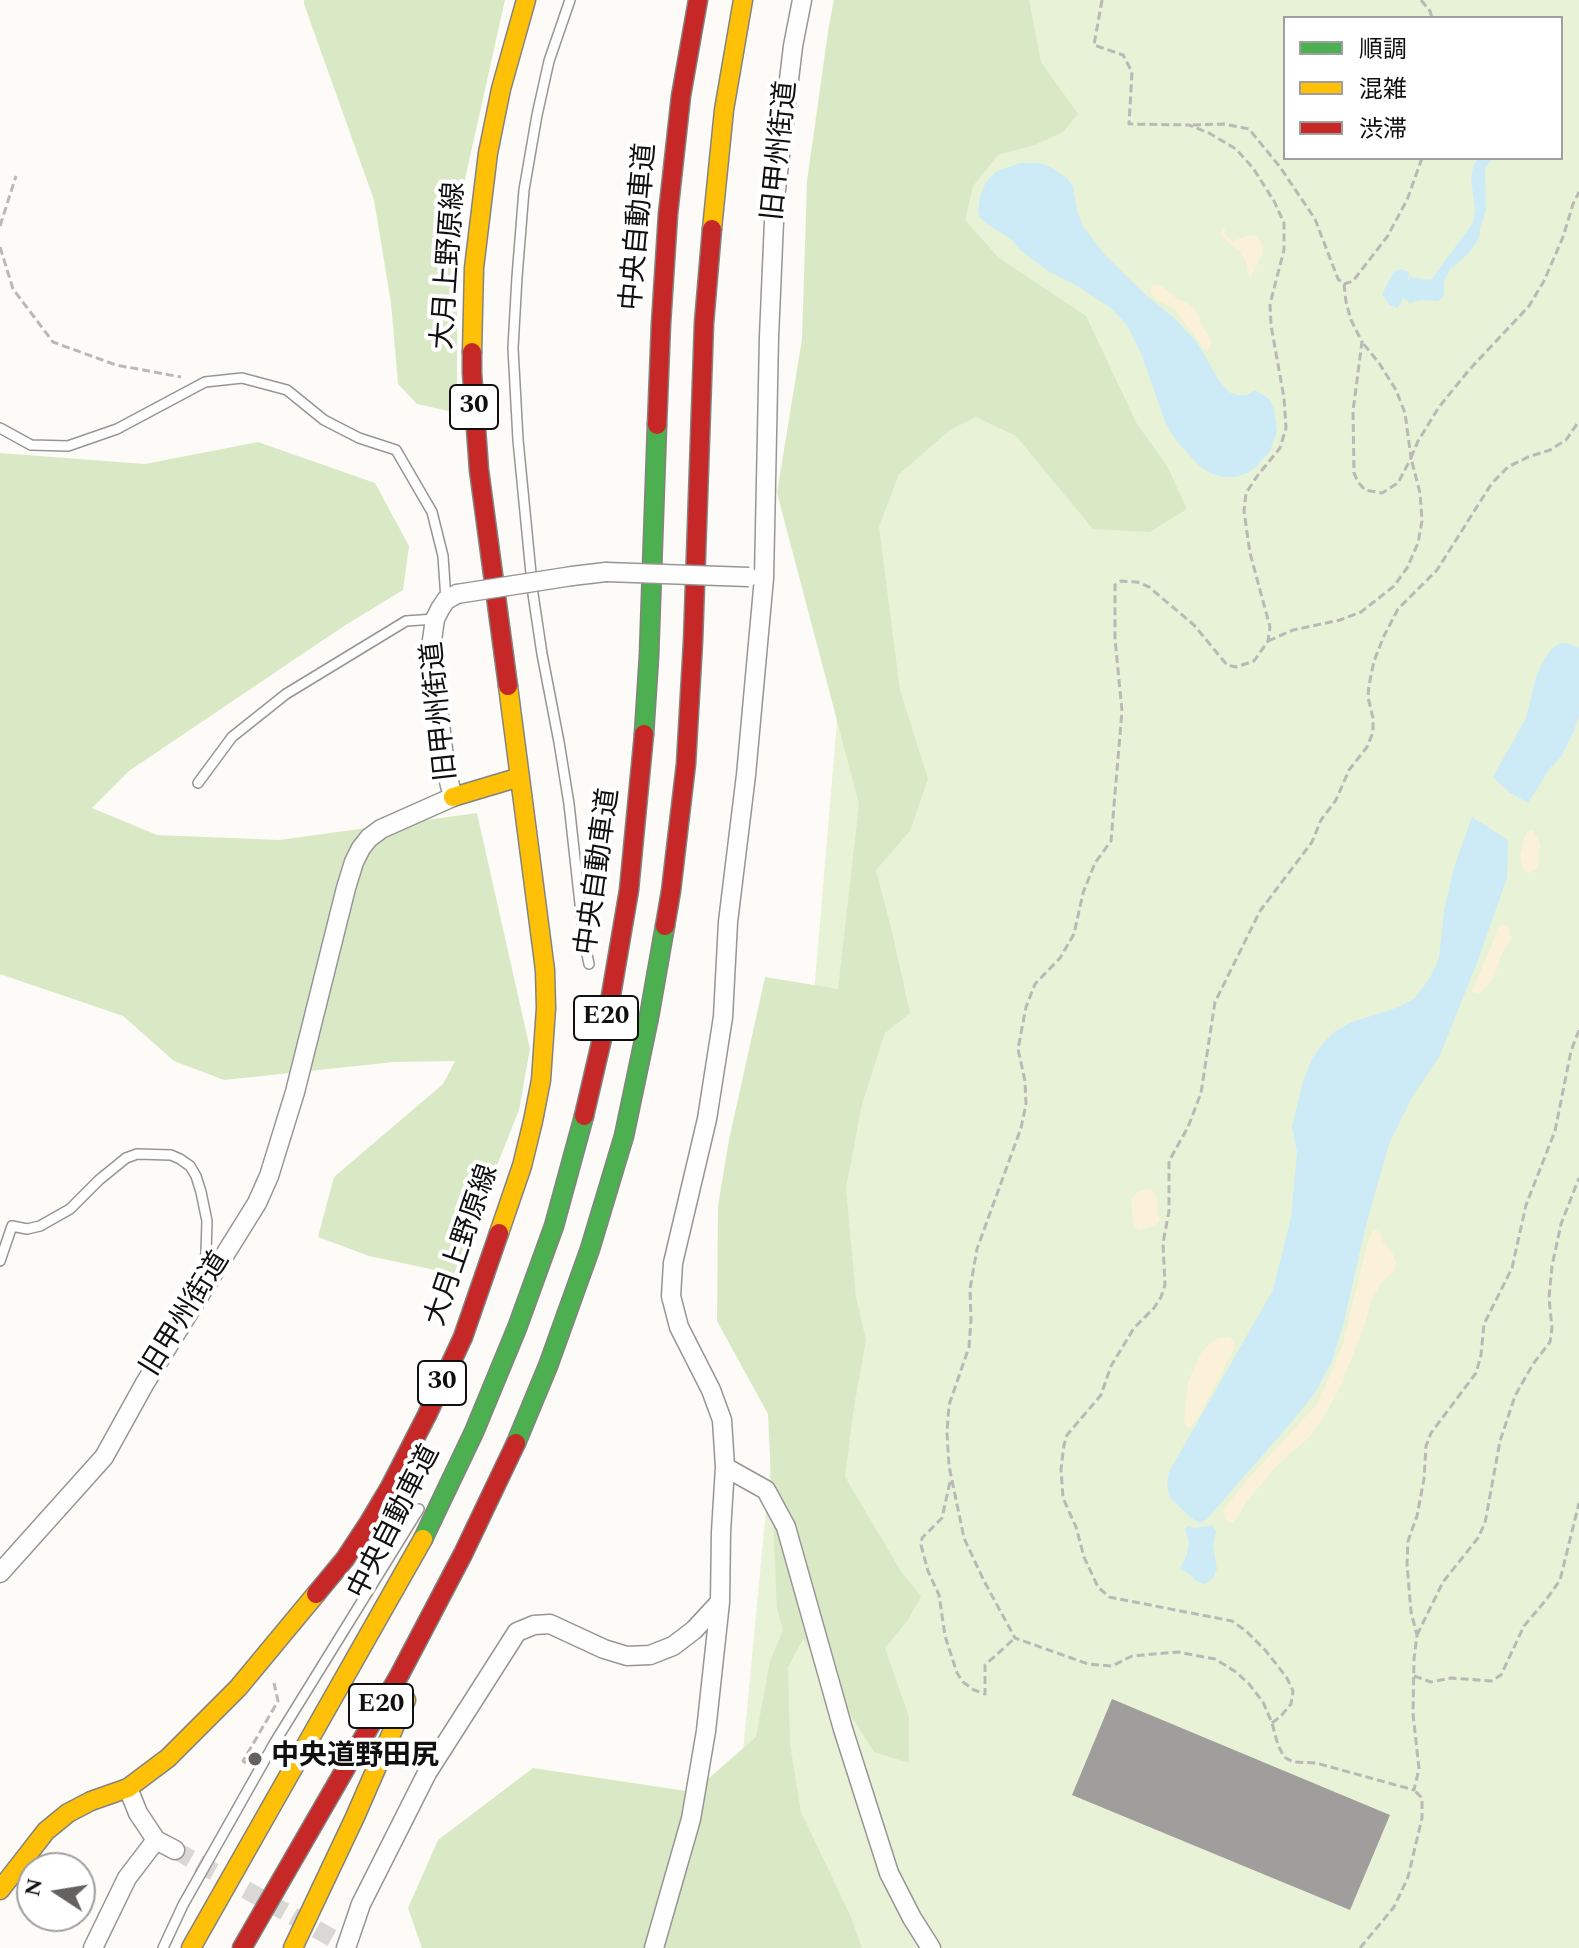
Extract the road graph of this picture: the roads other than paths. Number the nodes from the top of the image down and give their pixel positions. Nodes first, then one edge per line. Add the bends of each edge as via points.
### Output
1 (526, 0) edge
2 (570, 0) edge
3 (698, 0) edge
4 (743, 0) edge
5 (802, 0) edge
6 (0, 428) edge
7 (756, 577) junction
8 (452, 597) junction
9 (435, 619) junction
10 (520, 777) junction
11 (198, 783) dead end
12 (453, 797) junction
13 (589, 964) dead end
14 (0, 1261) edge
15 (200, 1293) junction
16 (507, 1353) junction
17 (463, 1432) dead end
18 (510, 1457) junction
19 (725, 1467) junction
20 (426, 1498) dead end
21 (0, 1573) edge
22 (720, 1602) junction
23 (128, 1788) junction
24 (156, 1840) junction
25 (175, 1850) tunnel mouth
26 (0, 1890) edge
27 (342, 1943) edge
28 (93, 1948) edge
29 (163, 1948) edge
30 (191, 1948) edge
31 (242, 1948) edge
32 (293, 1948) edge
33 (654, 1948) edge
34 (931, 1948) edge

1 - 10 main road, 大月上野原線 / 30 via 488,153 474,268 472,361 479,470
2 - 13 lane via 549,61 524,190 513,348 533,594 569,804
3 - 16 main road, 中央自動車道 / E20 via 668,214 648,670 629,890 583,1120 554,1226
4 - 18 main road, E20 via 724,110 704,323 686,764 671,891 624,1136 590,1249
5 - 7 street, 旧甲州街道 via 775,198
6 - 8 lane via 31,445 68,446 117,429 205,382 242,378 287,390 324,420 396,450 432,512
7 - 8 street, bridge via 606,572
7 - 19 street, 旧甲州街道 via 746,775 728,922 723,1017 707,1119 673,1263 671,1296 679,1327 722,1420
8 - 9 street, 旧甲州街道
9 - 11 lane via 406,621 286,694 232,737
9 - 12 street, 旧甲州街道 via 431,647
10 - 12 main road
10 - 23 main road, 大月上野原線 / 30 via 545,970 541,1080 522,1166 463,1337 390,1487 345,1559 238,1688 168,1758
12 - 15 street, 旧甲州街道 via 381,829 361,848 269,1176
14 - 15 lane via 12,1226 40,1226 70,1209 126,1158 171,1155 190,1166 201,1192 207,1221
15 - 21 street, 旧甲州街道 via 104,1457
16 - 17 lane
16 - 30 main road, 中央自動車道 / E20 via 420,1546
18 - 31 main road, E20 via 400,1674
18 - 32 main road
19 - 22 street, 旧甲州街道
19 - 34 street via 766,1490 786,1527 889,1873
20 - 29 lane via 275,1742
22 - 27 street via 673,1646 650,1655 604,1649 550,1624 517,1632 427,1773
22 - 33 street, 旧甲州街道 via 691,1819
23 - 24 street
23 - 26 main road, 大月上野原線 / 30 via 68,1813 46,1831
24 - 25 street
24 - 28 street via 127,1878

